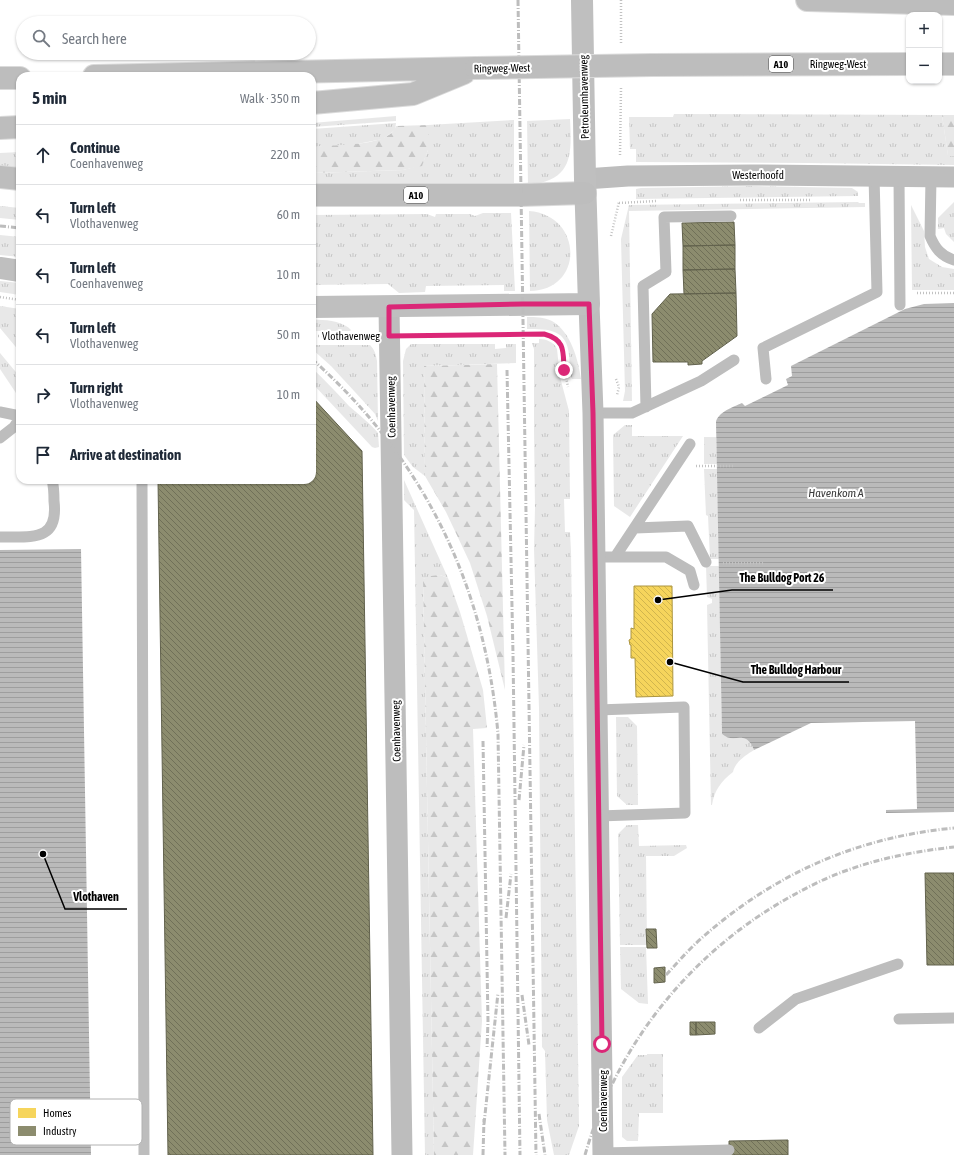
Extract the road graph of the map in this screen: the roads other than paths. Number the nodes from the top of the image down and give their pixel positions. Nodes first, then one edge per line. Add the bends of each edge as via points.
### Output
1 (582, 0) edge
2 (807, 0) edge
3 (954, 4) edge
4 (906, 64) edge
5 (942, 64) edge
6 (954, 64) edge
7 (476, 68) junction
8 (306, 72) edge
9 (0, 78) edge
10 (16, 78) edge
11 (316, 103) edge
12 (16, 127) edge
13 (0, 128) edge
14 (874, 176) junction
15 (899, 176) junction
16 (0, 177) edge
17 (930, 177) junction
18 (954, 177) edge
19 (16, 179) edge
20 (585, 186) junction
21 (316, 195) edge
22 (731, 216) dead end
23 (954, 260) edge
24 (0, 268) edge
25 (16, 270) edge
26 (589, 304) junction
27 (900, 305) dead end
28 (316, 307) edge
29 (389, 307) junction
30 (734, 360) dead end
31 (766, 379) dead end
32 (646, 407) junction
33 (0, 412) edge
34 (593, 413) junction
35 (16, 416) edge
36 (16, 424) edge
37 (0, 438) edge
38 (690, 444) dead end
39 (52, 484) edge
40 (142, 484) edge
41 (635, 528) junction
42 (0, 537) edge
43 (605, 557) junction
44 (706, 562) road end
45 (694, 585) dead end
46 (598, 710) junction
47 (599, 816) junction
48 (898, 964) dead end
49 (954, 1018) edge
50 (899, 1019) dead end
51 (759, 1028) dead end
52 (729, 1150) dead end
53 (604, 1154) edge
54 (144, 1155) edge
55 (402, 1155) edge

1 - 20 main road, Petroleumhavenweg
2 - 3 highway
4 - 7 highway, Ringweg-West / A10, bridge
5 - 6 highway
7 - 8 highway, Ringweg-West / A10
7 - 11 highway, A10 via 413,94
9 - 10 highway
12 - 13 highway
14 - 15 street, Westerhoofd
14 - 20 street, Westerhoofd via 628,176
14 - 31 lane via 877,292 763,348
15 - 17 street, Westerhoofd
15 - 27 lane
16 - 19 highway
17 - 18 street, Westerhoofd
17 - 23 lane via 930,236 940,253
20 - 21 highway, A10 via 506,195
20 - 26 main road, Petroleumhavenweg
22 - 32 lane via 664,217 666,272 643,286
24 - 25 main road
26 - 29 main road
26 - 34 street, Coenhavenweg
28 - 29 main road
29 - 55 street, Coenhavenweg
30 - 32 lane via 701,381
32 - 34 lane via 632,413
33 - 35 lane
34 - 43 street, Coenhavenweg
36 - 37 lane
38 - 41 lane
39 - 42 lane via 56,512 52,526 40,535
40 - 54 lane
41 - 43 lane
41 - 44 lane via 688,526
43 - 45 lane via 666,557 690,572
43 - 46 street, Coenhavenweg
46 - 47 street, Coenhavenweg
46 - 47 lane via 684,707 685,813
47 - 53 street, Coenhavenweg
48 - 51 lane via 796,999
49 - 50 lane
52 - 53 lane

